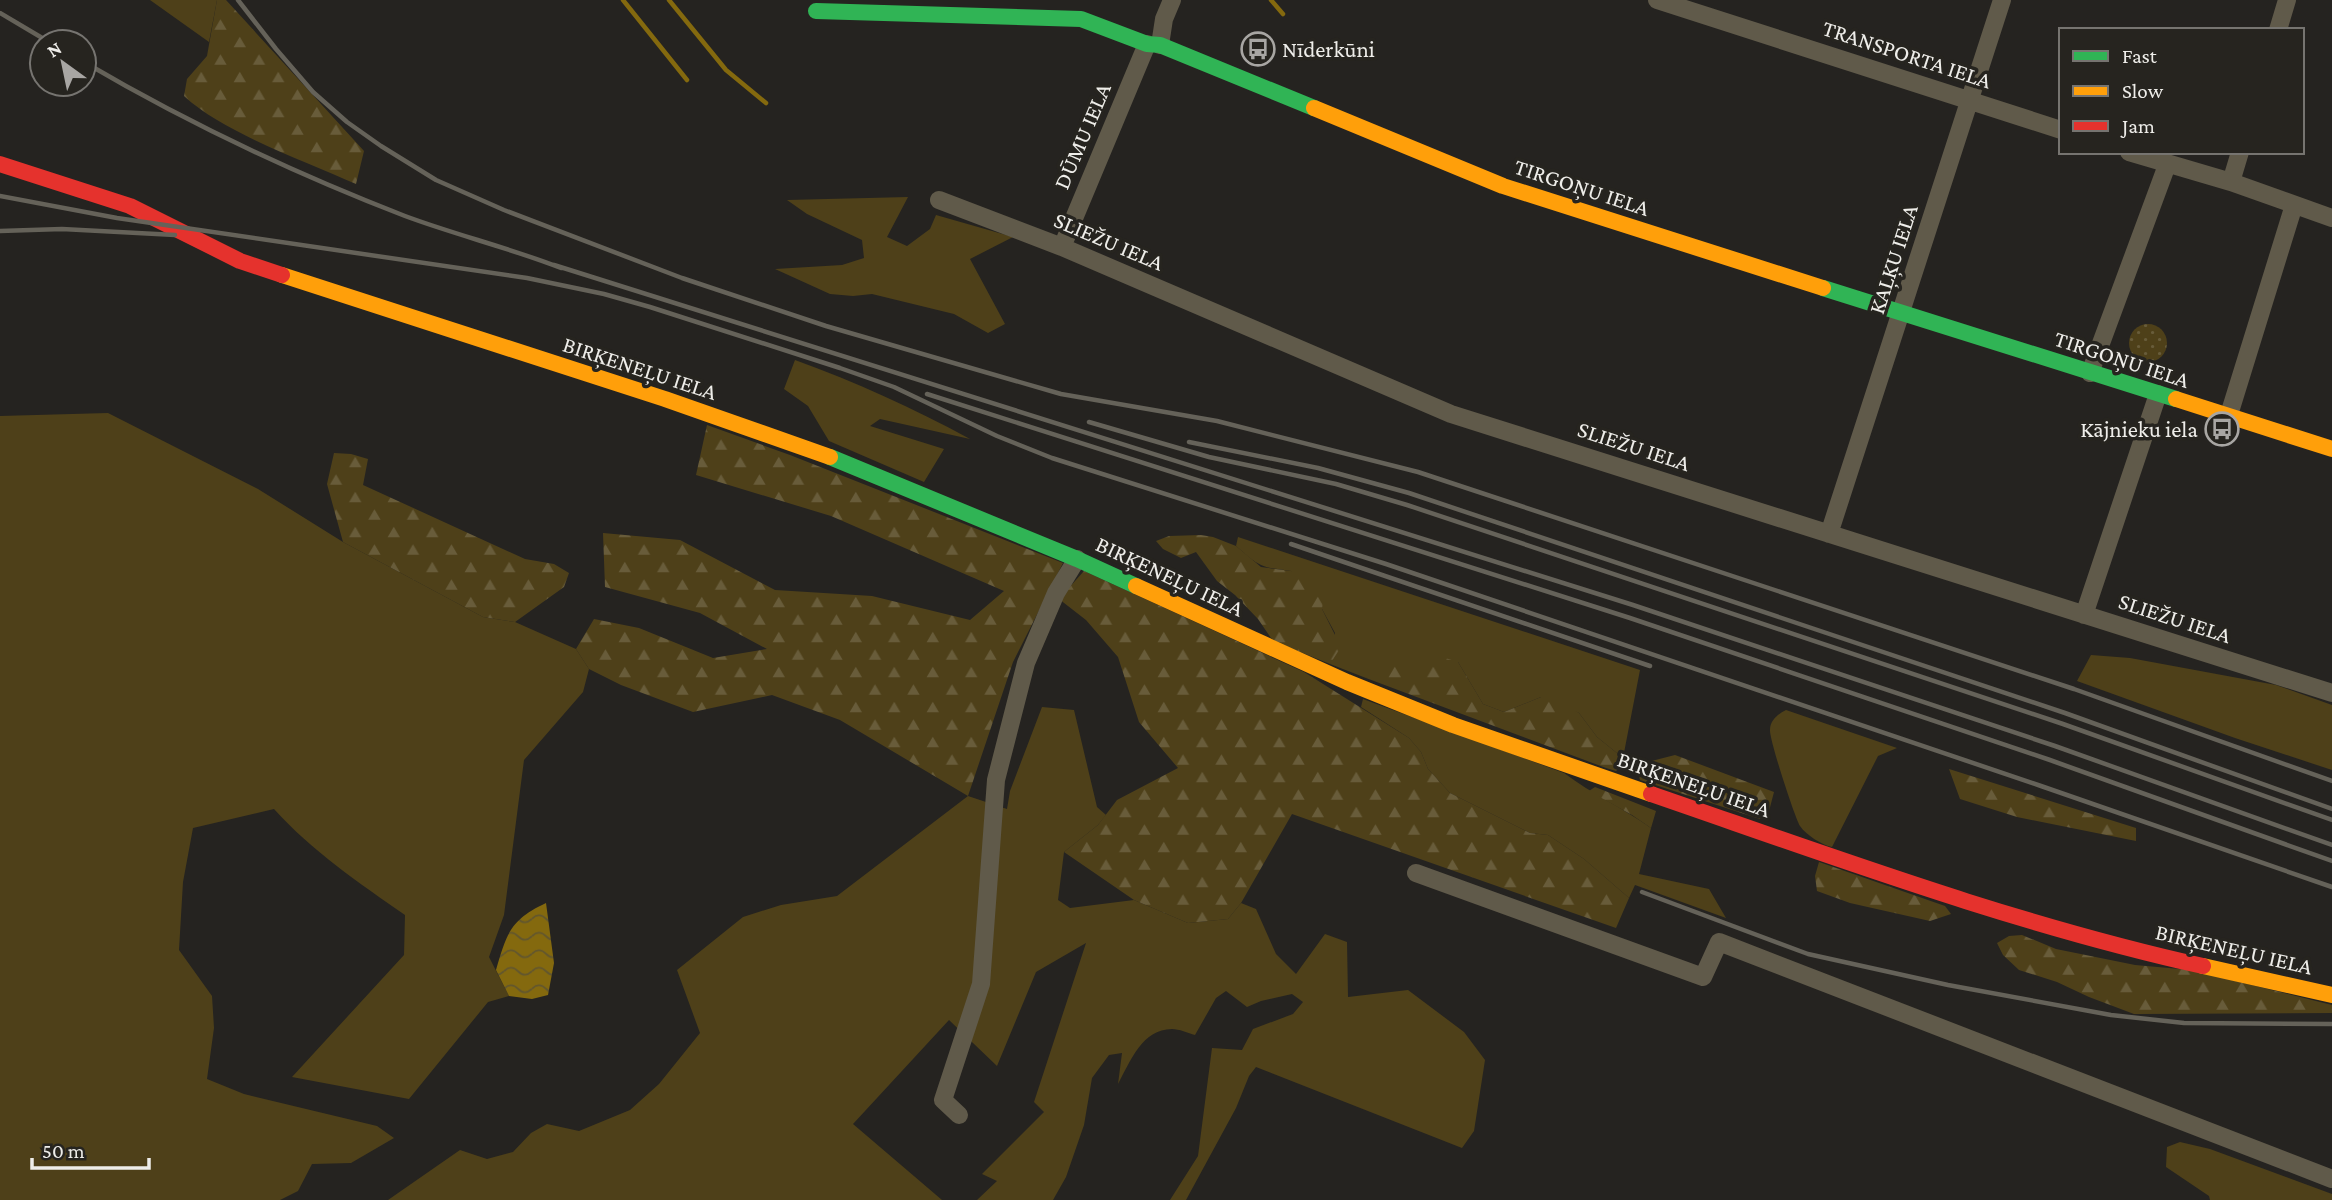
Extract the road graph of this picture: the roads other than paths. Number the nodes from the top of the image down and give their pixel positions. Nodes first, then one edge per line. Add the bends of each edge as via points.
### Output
1 (1172, 0) edge
2 (1657, 0) edge
3 (2002, 0) edge
4 (2287, 0) edge
5 (816, 10) dead end
6 (2279, 28) edge
7 (1154, 44) junction
8 (1971, 100) junction
9 (2059, 129) edge
10 (2135, 154) edge
11 (2239, 154) edge
12 (0, 164) edge
13 (2167, 165) junction
14 (2231, 182) junction
15 (939, 200) dead end
16 (2294, 205) junction
17 (2332, 218) edge
18 (1062, 247) junction
19 (1901, 312) junction
20 (2090, 373) junction
21 (2158, 394) junction
22 (2228, 418) junction
23 (2332, 449) edge
24 (1829, 534) junction
25 (1077, 559) junction
26 (2084, 615) junction
27 (2332, 693) edge
28 (1416, 873) dead end
29 (2332, 995) edge
30 (959, 1115) dead end
31 (2332, 1179) edge

1 - 7 street, DŪMU IELA
2 - 8 street, TRANSPORTA IELA
3 - 8 street, KAĻĶU IELA
4 - 6 street
5 - 7 main road, TIRGOŅU IELA via 1081,19
7 - 18 street, DŪMU IELA
7 - 19 main road, TIRGOŅU IELA via 1503,186
8 - 9 street, TRANSPORTA IELA
8 - 19 street, KAĻĶU IELA
10 - 13 street
11 - 14 street
12 - 25 main road, BIRĶENEĻU IELA via 130,206 240,261 841,461
13 - 14 street
13 - 20 street
14 - 16 street
15 - 18 street, SLIEŽU IELA
16 - 17 street
16 - 22 street
18 - 24 street, SLIEŽU IELA via 1451,414
19 - 20 main road, TIRGOŅU IELA
19 - 24 street, KAĻĶU IELA
20 - 21 main road, TIRGOŅU IELA
21 - 22 main road, TIRGOŅU IELA
21 - 26 street
22 - 23 main road, TIRGOŅU IELA
24 - 26 street, SLIEŽU IELA
25 - 29 main road, BIRĶENEĻU IELA via 1453,725 1976,906 2149,954
25 - 30 street via 1056,593 1026,663 996,780 981,984 943,1100
26 - 27 street, SLIEŽU IELA
28 - 31 street via 1703,977 1719,942

